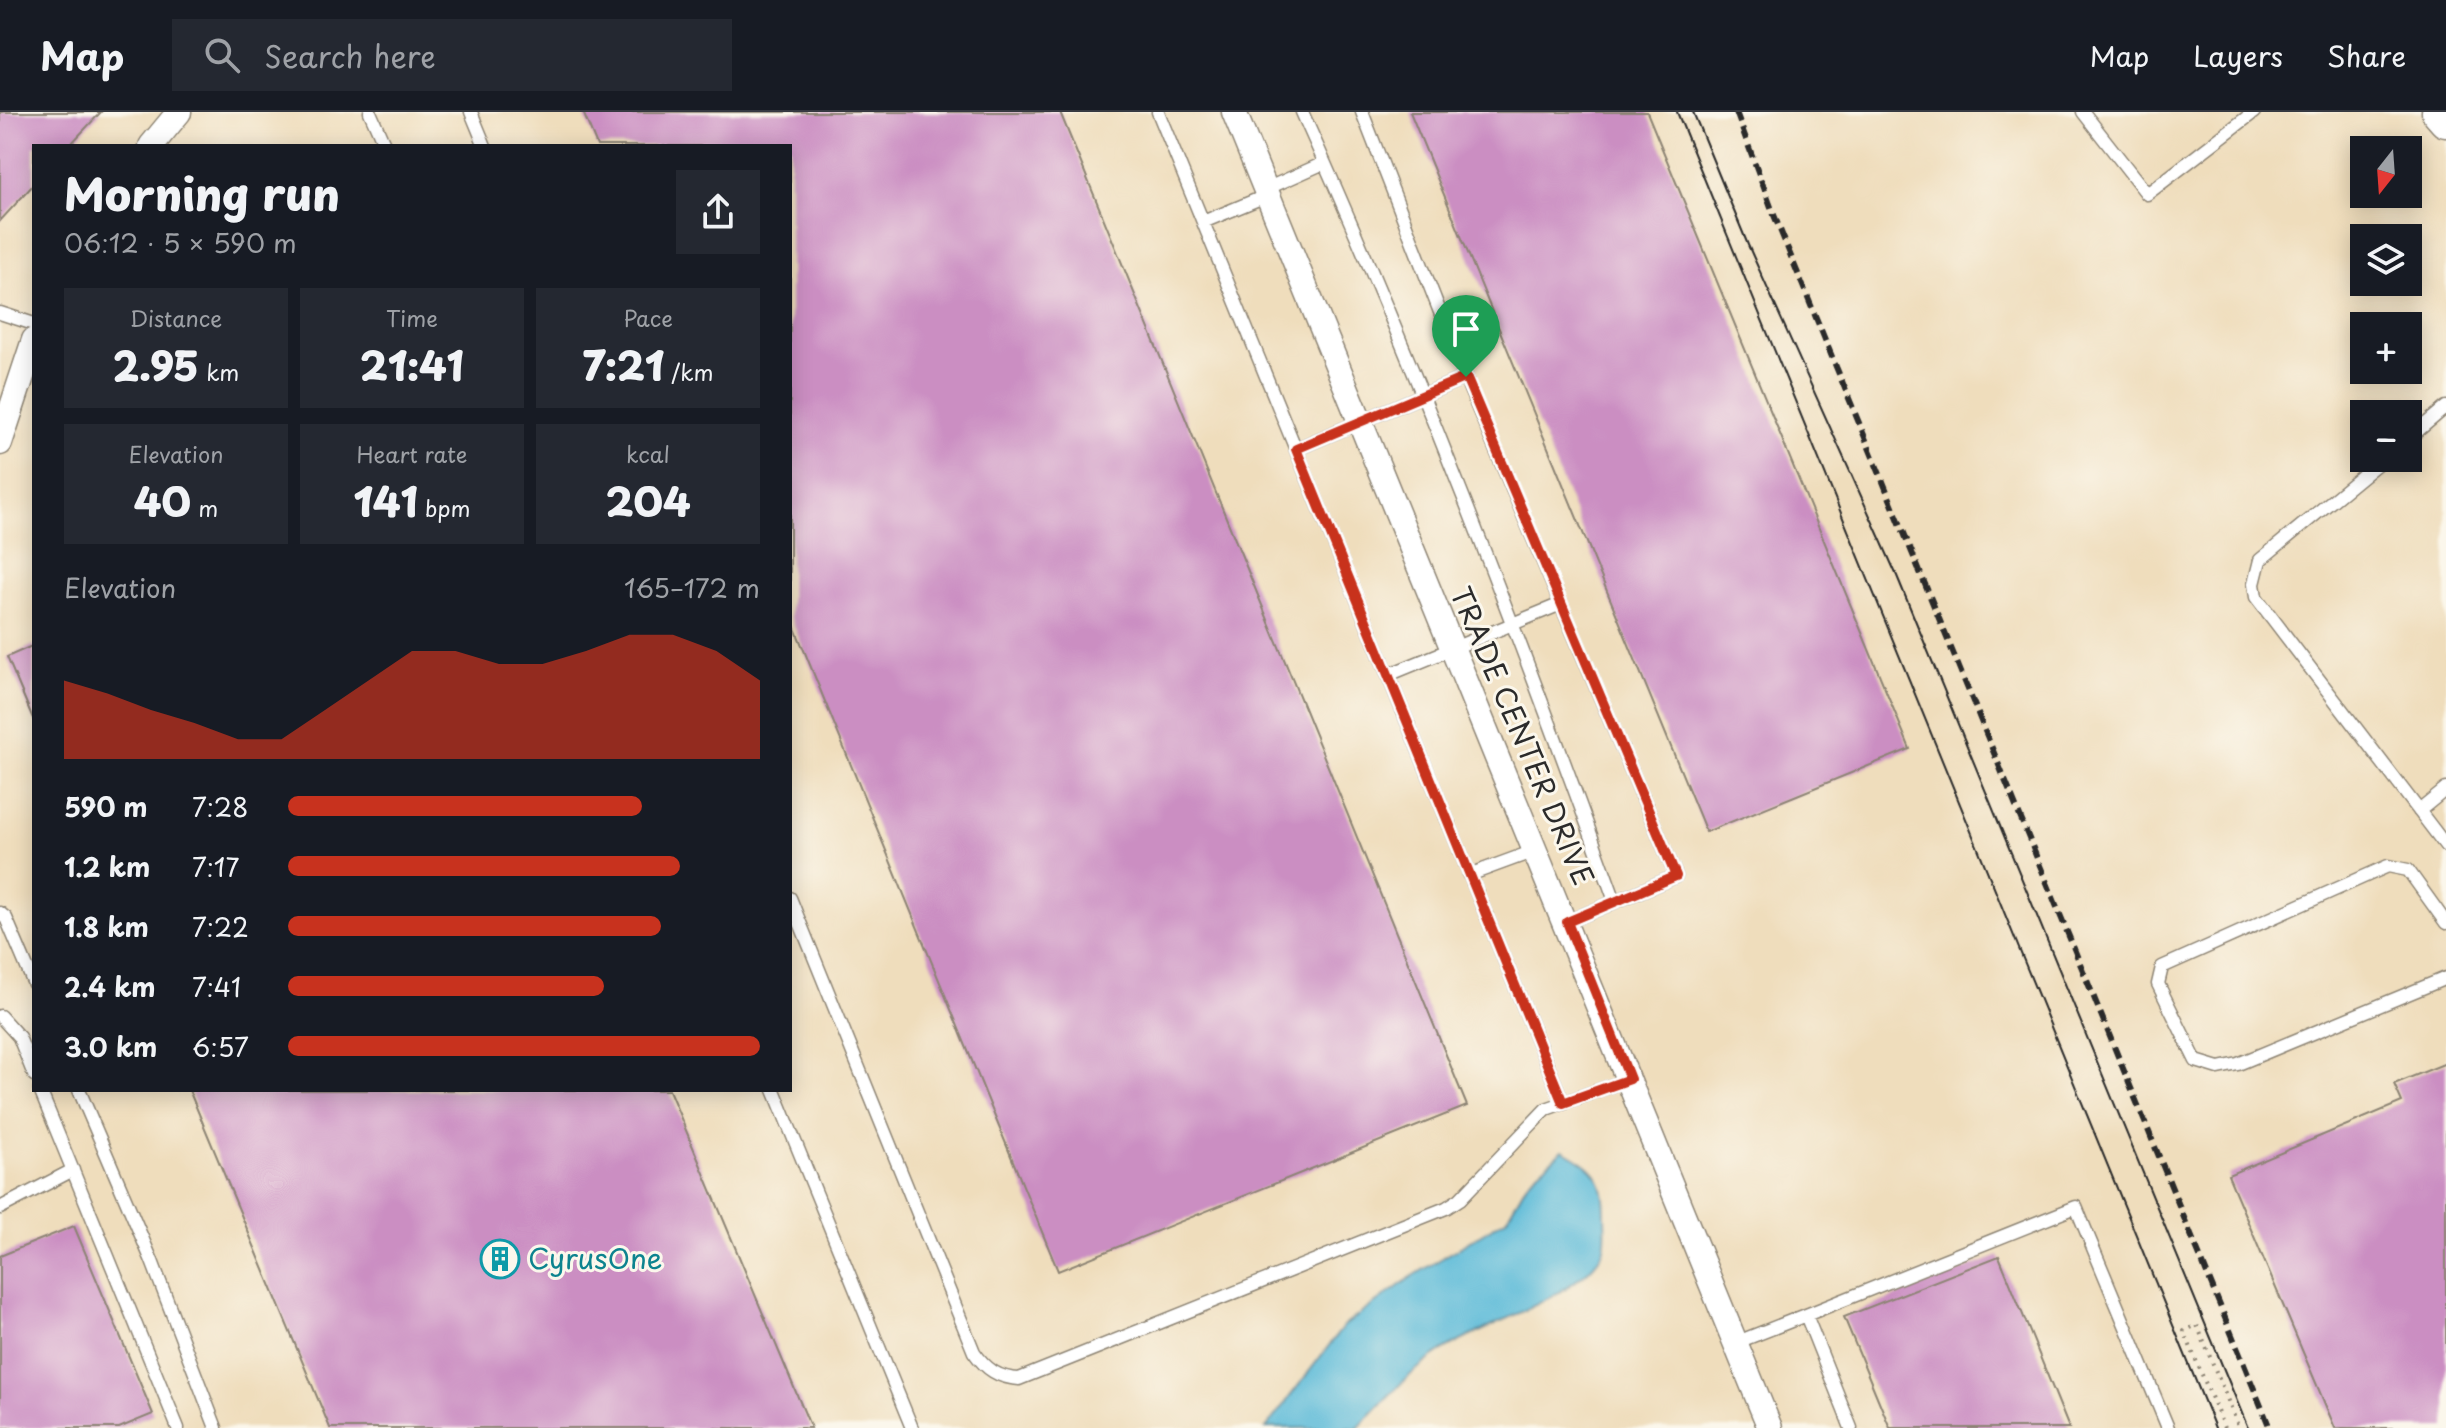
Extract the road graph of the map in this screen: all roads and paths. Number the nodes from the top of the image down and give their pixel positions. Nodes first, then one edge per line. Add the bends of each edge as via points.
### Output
1 (179, 112) edge
2 (370, 112) edge
3 (471, 112) edge
4 (1158, 112) edge
5 (1234, 112) edge
6 (1302, 112) edge
7 (1362, 112) edge
8 (2083, 112) edge
9 (2254, 112) edge
10 (2439, 112) edge
11 (2446, 120) edge
12 (153, 144) edge
13 (381, 144) edge
14 (484, 144) edge
15 (1324, 163) junction
16 (1267, 192) junction
17 (1203, 222) junction
18 (0, 313) edge
19 (32, 323) edge
20 (32, 345) edge
21 (1466, 377) junction
22 (1421, 395) junction
23 (2446, 407) edge
24 (5, 409) edge
25 (1360, 424) junction
26 (2422, 427) edge
27 (0, 443) edge
28 (1296, 449) junction
29 (2367, 472) edge
30 (1561, 604) junction
31 (1511, 624) junction
32 (1454, 648) junction
33 (1388, 675) junction
34 (2446, 789) edge
35 (2419, 811) junction
36 (2446, 846) edge
37 (1537, 850) junction
38 (1469, 875) junction
39 (1615, 901) junction
40 (792, 903) edge
41 (0, 913) edge
42 (1567, 922) junction
43 (2446, 923) edge
44 (2446, 978) edge
45 (32, 979) edge
46 (0, 1016) edge
47 (32, 1070) edge
48 (1630, 1079) junction
49 (41, 1092) edge
50 (80, 1092) edge
51 (775, 1092) edge
52 (1563, 1103) junction
53 (73, 1170) junction
54 (0, 1208) edge
55 (1806, 1315) junction
56 (1735, 1343) junction
57 (178, 1428) edge
58 (216, 1428) edge
59 (912, 1428) edge
60 (1770, 1428) edge
61 (1851, 1428) edge
62 (2168, 1428) edge
63 (2224, 1428) edge
64 (2239, 1428) edge

1 - 12 street
2 - 13 lane
3 - 14 lane
4 - 17 lane
5 - 16 street, TRADE CENTER DRIVE
6 - 15 lane
7 - 21 lane
8 - 9 lane via 2147,194
10 - 11 main road
15 - 16 lane
15 - 22 lane
16 - 17 lane
16 - 25 street, TRADE CENTER DRIVE
17 - 28 lane
18 - 19 lane
20 - 24 street
21 - 22 lane
21 - 30 lane
22 - 25 lane
22 - 31 lane
23 - 26 lane
24 - 27 street
25 - 28 lane
25 - 32 street, TRADE CENTER DRIVE
28 - 33 lane
29 - 35 lane via 2260,560 2254,584 2256,597
30 - 31 lane
30 - 39 lane via 1676,876
31 - 32 lane
31 - 39 lane
32 - 33 lane
32 - 37 street, TRADE CENTER DRIVE
33 - 38 lane
34 - 35 lane
35 - 36 lane
37 - 38 lane
37 - 42 street, TRADE CENTER DRIVE
38 - 52 lane
39 - 42 lane
40 - 52 lane via 974,1352 989,1370 1008,1378 1019,1379 1446,1208 1546,1109
41 - 45 lane
42 - 48 street, TRADE CENTER DRIVE
43 - 44 lane via 2408,870 2388,866 2162,967 2158,984 2196,1061 2219,1068
46 - 47 lane via 19,1037
48 - 52 lane
48 - 56 street, TRADE CENTER DRIVE
49 - 53 lane
50 - 58 lane
51 - 59 lane
53 - 54 lane
53 - 57 lane
55 - 56 lane
55 - 61 lane
55 - 62 lane via 2076,1207
56 - 60 street, TRADE CENTER DRIVE
63 - 64 path via 2184,1331 2197,1325

